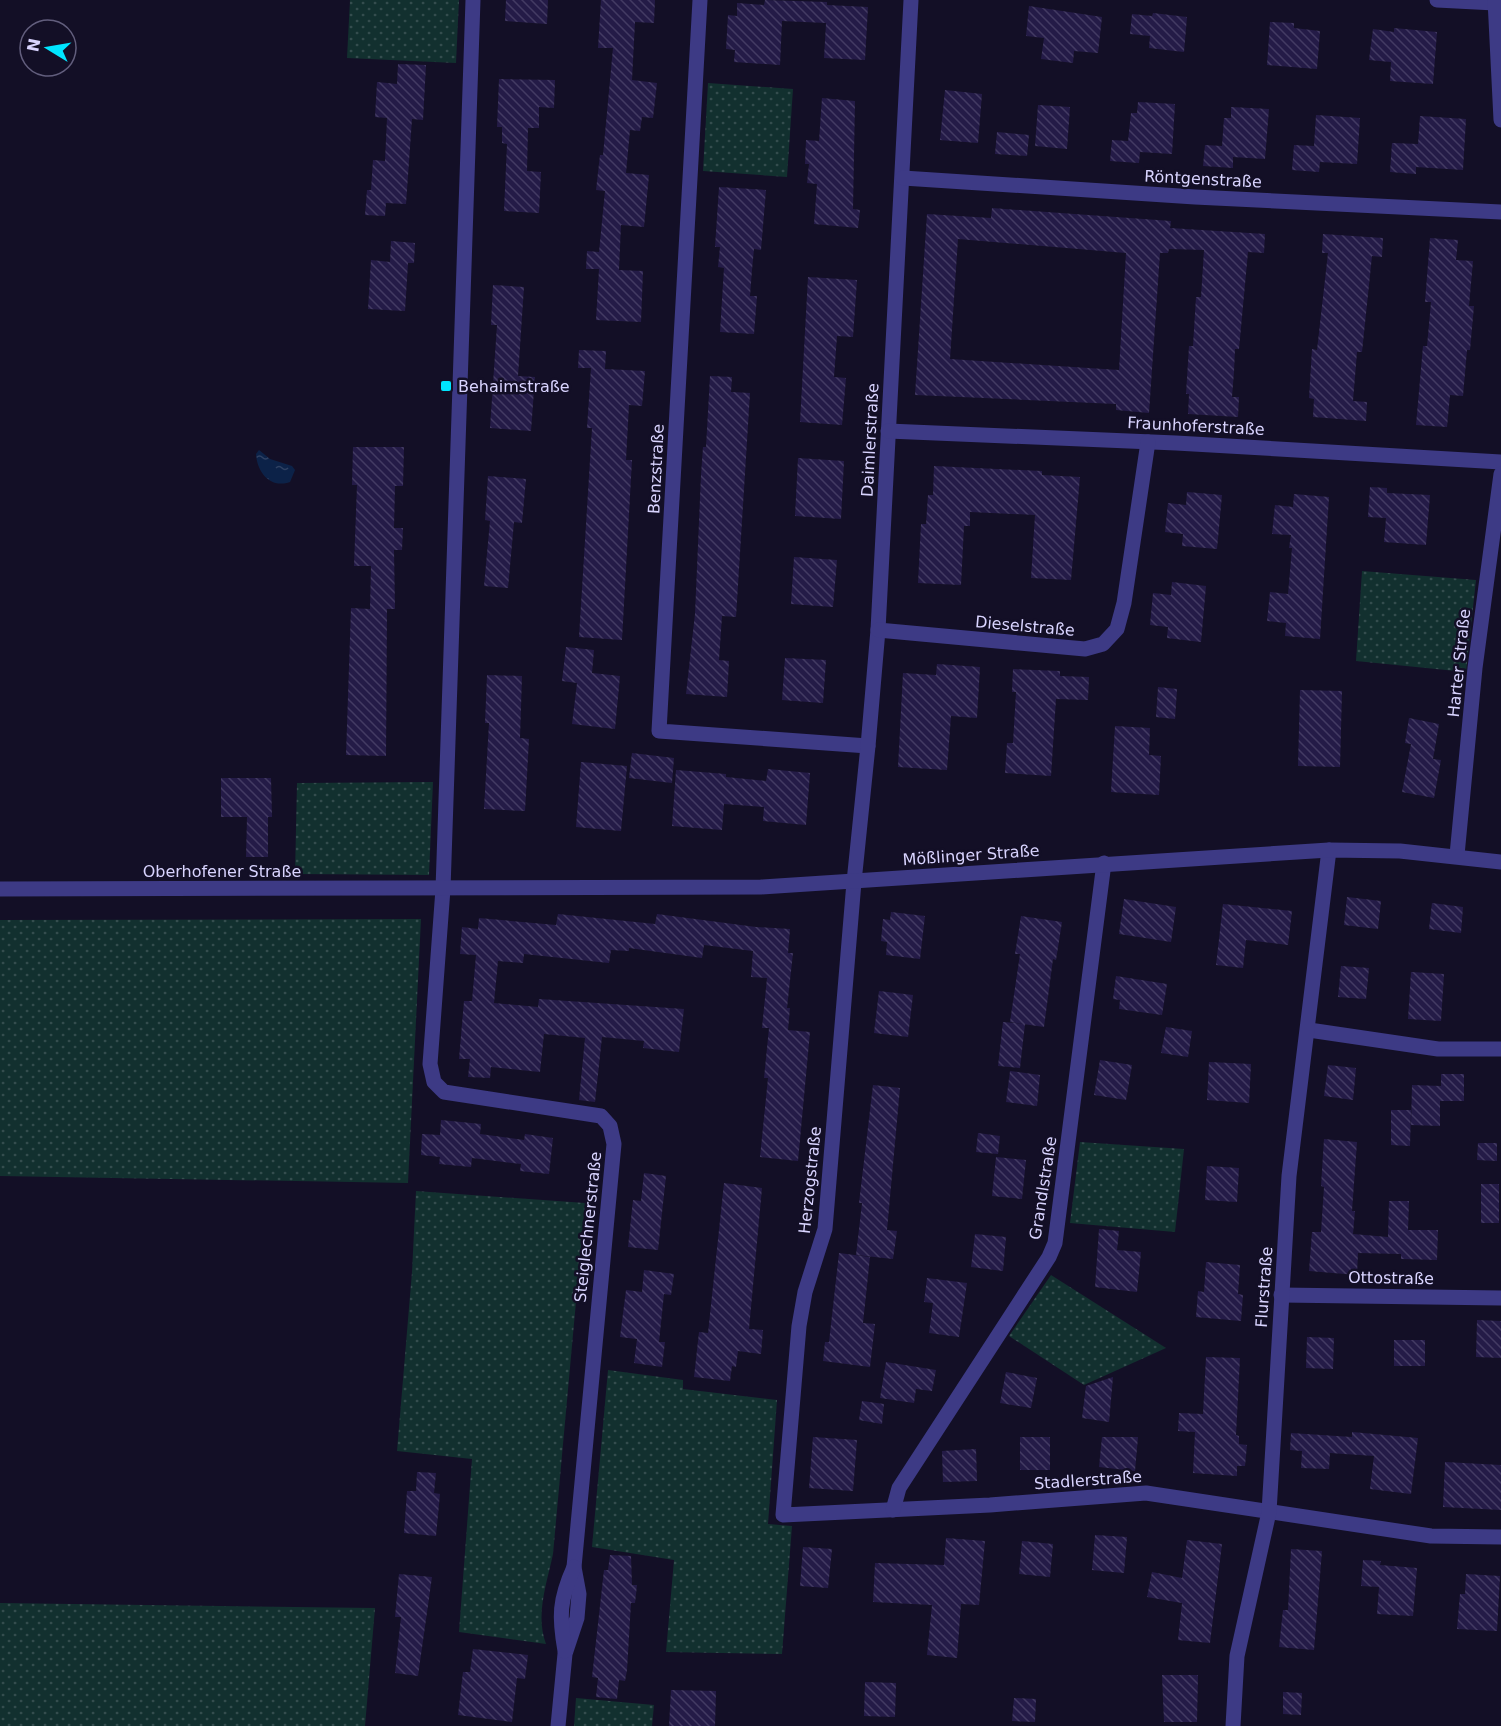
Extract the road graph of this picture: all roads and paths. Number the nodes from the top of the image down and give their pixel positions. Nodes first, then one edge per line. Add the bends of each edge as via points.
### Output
1 (474, 0) edge
2 (700, 0) edge
3 (911, 0) edge
4 (1437, 0) edge
5 (1497, 8) edge
6 (1501, 120) edge
7 (903, 178) junction
8 (1501, 212) edge
9 (888, 431) junction
10 (1148, 442) junction
11 (1501, 462) edge
12 (1501, 474) edge
13 (1494, 575) edge
14 (878, 630) junction
15 (868, 746) junction
16 (1329, 850) junction
17 (1457, 855) junction
18 (1501, 862) edge
19 (1104, 863) junction
20 (854, 882) junction
21 (0, 889) edge
22 (443, 889) junction
23 (1309, 1030) junction
24 (1501, 1049) edge
25 (1281, 1295) junction
26 (1501, 1298) edge
27 (893, 1510) junction
28 (1269, 1512) junction
29 (783, 1515) joint
30 (1501, 1537) edge
31 (558, 1726) edge
32 (1233, 1726) edge

1 - 22 street
2 - 15 street, Benzstraße via 659,730
3 - 7 street, Daimlerstraße
4 - 5 street
5 - 6 street
7 - 8 street, Röntgenstraße
7 - 9 street, Daimlerstraße
9 - 10 street, Fraunhoferstraße
9 - 14 street, Daimlerstraße
10 - 11 street, Fraunhoferstraße
10 - 14 street, Dieselstraße via 1124,603 1117,629 1103,644 1085,649
12 - 13 street, Harter Straße
13 - 17 street, Harter Straße
14 - 15 street, Daimlerstraße
15 - 20 street, Daimlerstraße
16 - 17 street, Mößlinger Straße
16 - 19 street, Mößlinger Straße
16 - 23 street, Flurstraße
17 - 18 street, Mößlinger Straße
19 - 20 street, Mößlinger Straße
19 - 27 street, Grandlstraße via 1055,1243 899,1488
20 - 22 street, Mößlinger Straße via 761,887
20 - 29 street, Herzogstraße via 825,1229 805,1292 799,1326
21 - 22 street, Oberhofener Straße
22 - 31 street, Steiglechnerstraße via 430,1064 434,1082 444,1092 601,1116 610,1126 614,1144 574,1567 564,1590 559,1618 565,1654
23 - 24 street via 1438,1049
23 - 25 street, Flurstraße via 1296,1109
25 - 26 street, Ottostraße
25 - 28 street, Flurstraße
27 - 28 street, Stadlerstraße via 1146,1493
27 - 29 street, Stadlerstraße
28 - 30 street, Stadlerstraße via 1431,1536
28 - 32 street, Flurstraße via 1237,1656

